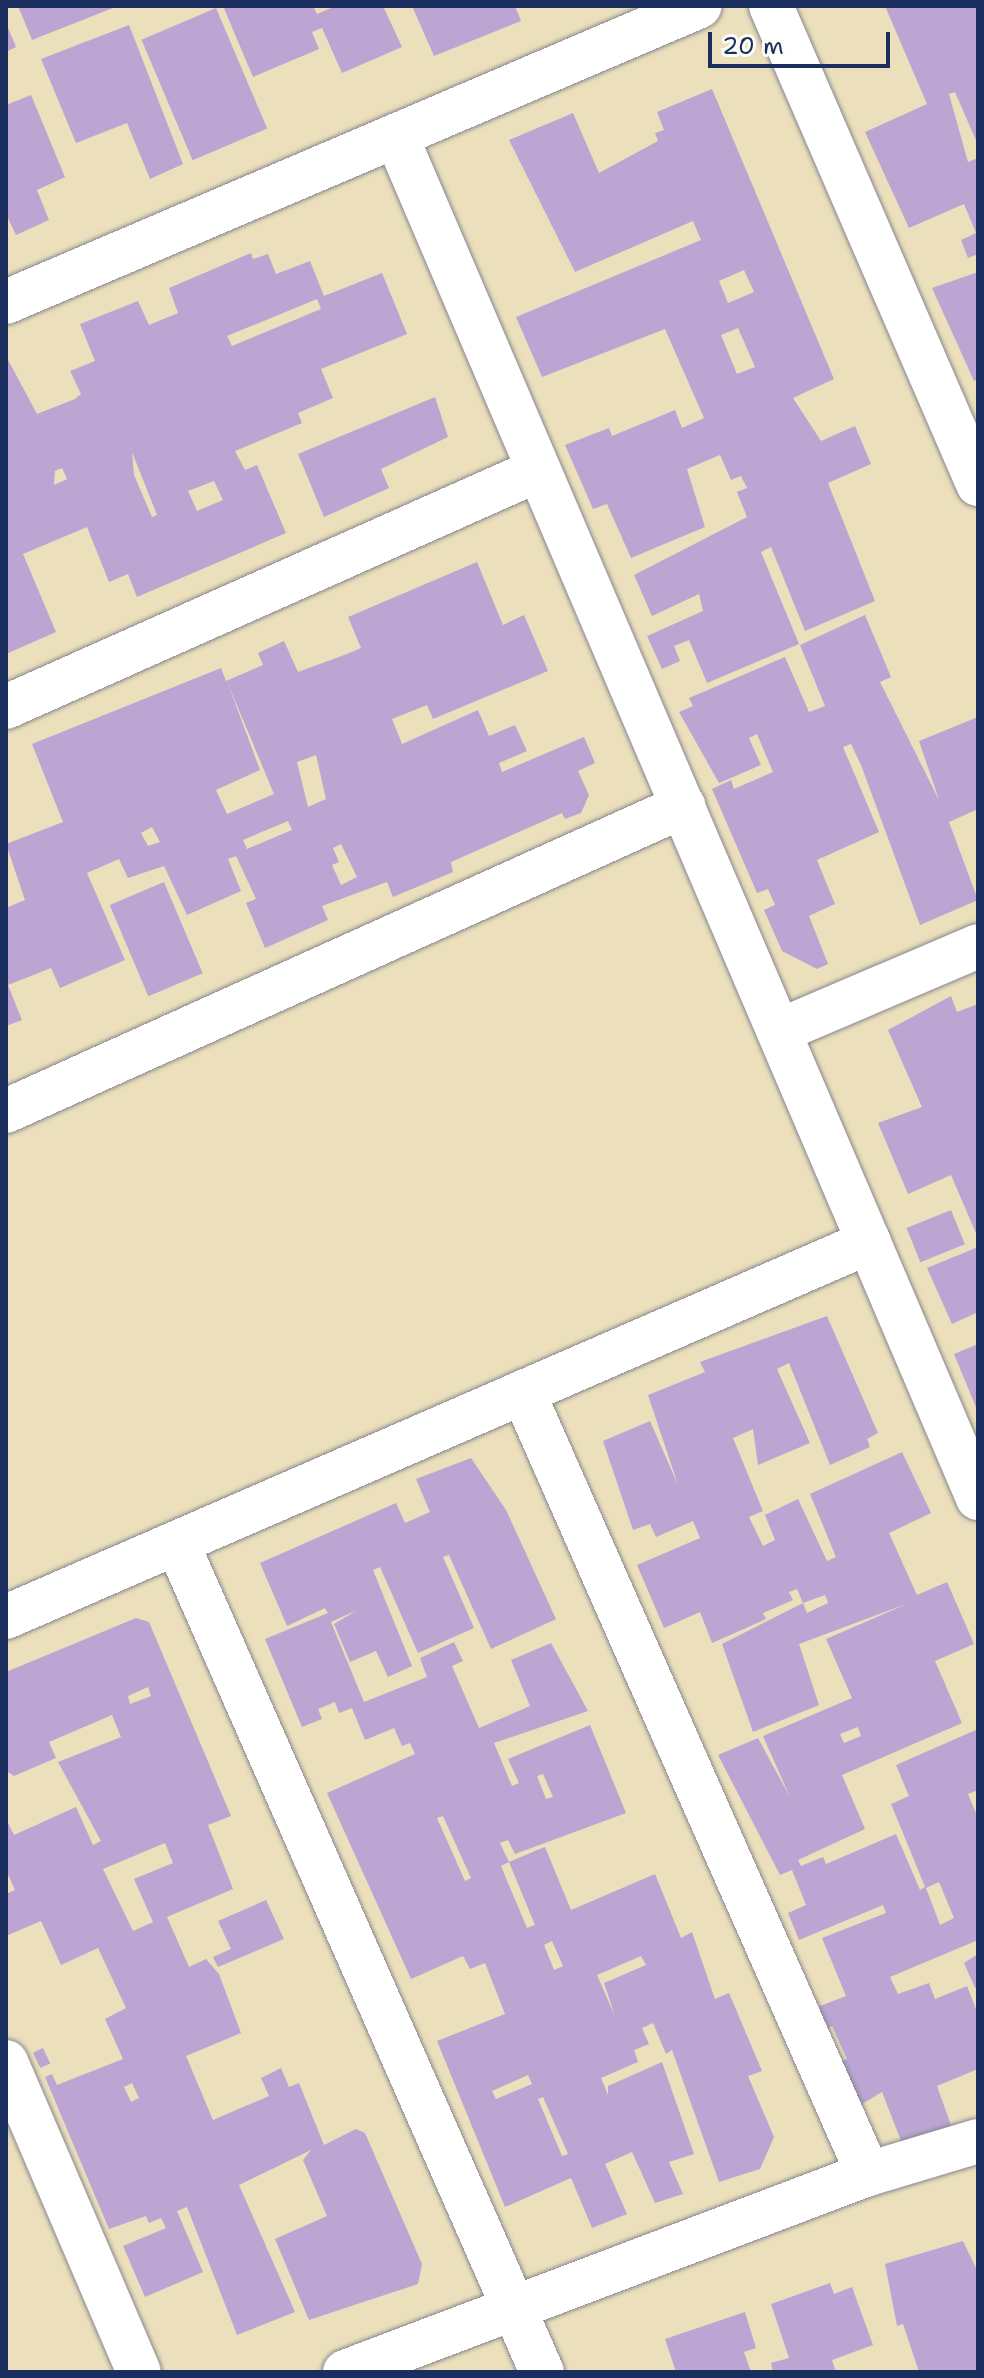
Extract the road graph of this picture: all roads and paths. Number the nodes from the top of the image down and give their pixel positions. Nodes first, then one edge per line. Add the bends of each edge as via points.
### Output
1 (700, 6) edge
2 (771, 6) edge
3 (397, 138) junction
4 (6, 302) edge
5 (538, 470) junction
6 (978, 484) edge
7 (6, 707) edge
8 (683, 806) junction
9 (978, 946) edge
10 (779, 1031) junction
11 (6, 1111) edge
12 (869, 1242) junction
13 (523, 1392) junction
14 (978, 1498) edge
15 (177, 1543) junction
16 (6, 1617) edge
17 (6, 2062) edge
18 (978, 2141) edge
19 (868, 2174) junction
20 (515, 2308) junction
21 (139, 2372) edge
22 (345, 2372) edge
23 (542, 2372) edge

1 - 3 street
2 - 6 street
3 - 4 street
3 - 5 street
5 - 7 street
5 - 8 street
8 - 10 street
8 - 11 street
9 - 10 street
10 - 12 street
12 - 13 street
12 - 14 street
13 - 15 street
13 - 19 street
15 - 16 street
15 - 20 street
17 - 21 street
18 - 19 street
19 - 20 street
20 - 22 street
20 - 23 street

